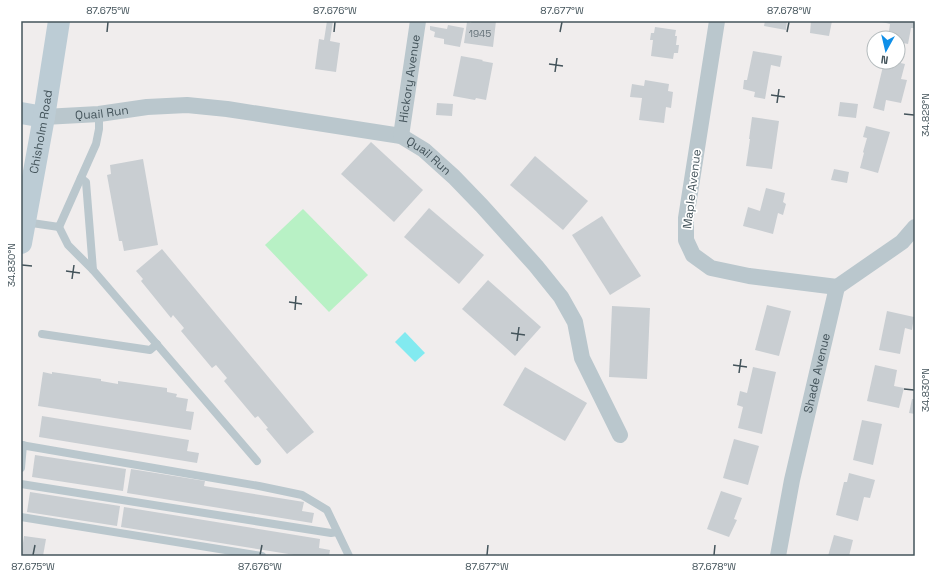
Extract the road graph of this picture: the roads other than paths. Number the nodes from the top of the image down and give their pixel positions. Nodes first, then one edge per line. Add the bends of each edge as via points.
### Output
1 (59, 21) edge
2 (418, 21) edge
3 (717, 21) edge
4 (21, 113) edge
5 (99, 114) junction
6 (44, 116) junction
7 (401, 136) junction
8 (81, 178) junction
9 (59, 227) junction
10 (915, 227) edge
11 (23, 232) edge
12 (93, 270) junction
13 (838, 288) junction
14 (42, 334) dead end
15 (157, 344) junction
16 (620, 435) dead end
17 (22, 445) edge
18 (257, 461) dead end
19 (21, 468) edge
20 (21, 484) edge
21 (21, 517) edge
22 (337, 532) junction
23 (262, 556) edge
24 (349, 556) edge
25 (778, 556) edge

1 - 6 main road, Chisholm Road
2 - 7 street, Hickory Avenue
3 - 13 street, Maple Avenue via 686,218 686,240 693,255 711,268
4 - 6 main road
5 - 6 street, Quail Run
5 - 7 street, Quail Run via 147,107 187,105
5 - 8 lane via 96,144
6 - 11 main road, Chisholm Road
7 - 16 street, Quail Run via 424,150 454,177 561,297 574,322 582,358
8 - 9 lane
8 - 12 lane via 86,182
9 - 11 lane
9 - 12 lane via 68,245
10 - 13 street via 902,242
12 - 15 lane
13 - 25 street, Shade Avenue via 792,480
14 - 15 lane via 150,350
15 - 18 lane
17 - 19 lane
17 - 22 lane via 302,495 327,510
20 - 22 lane
21 - 23 lane
22 - 24 lane

